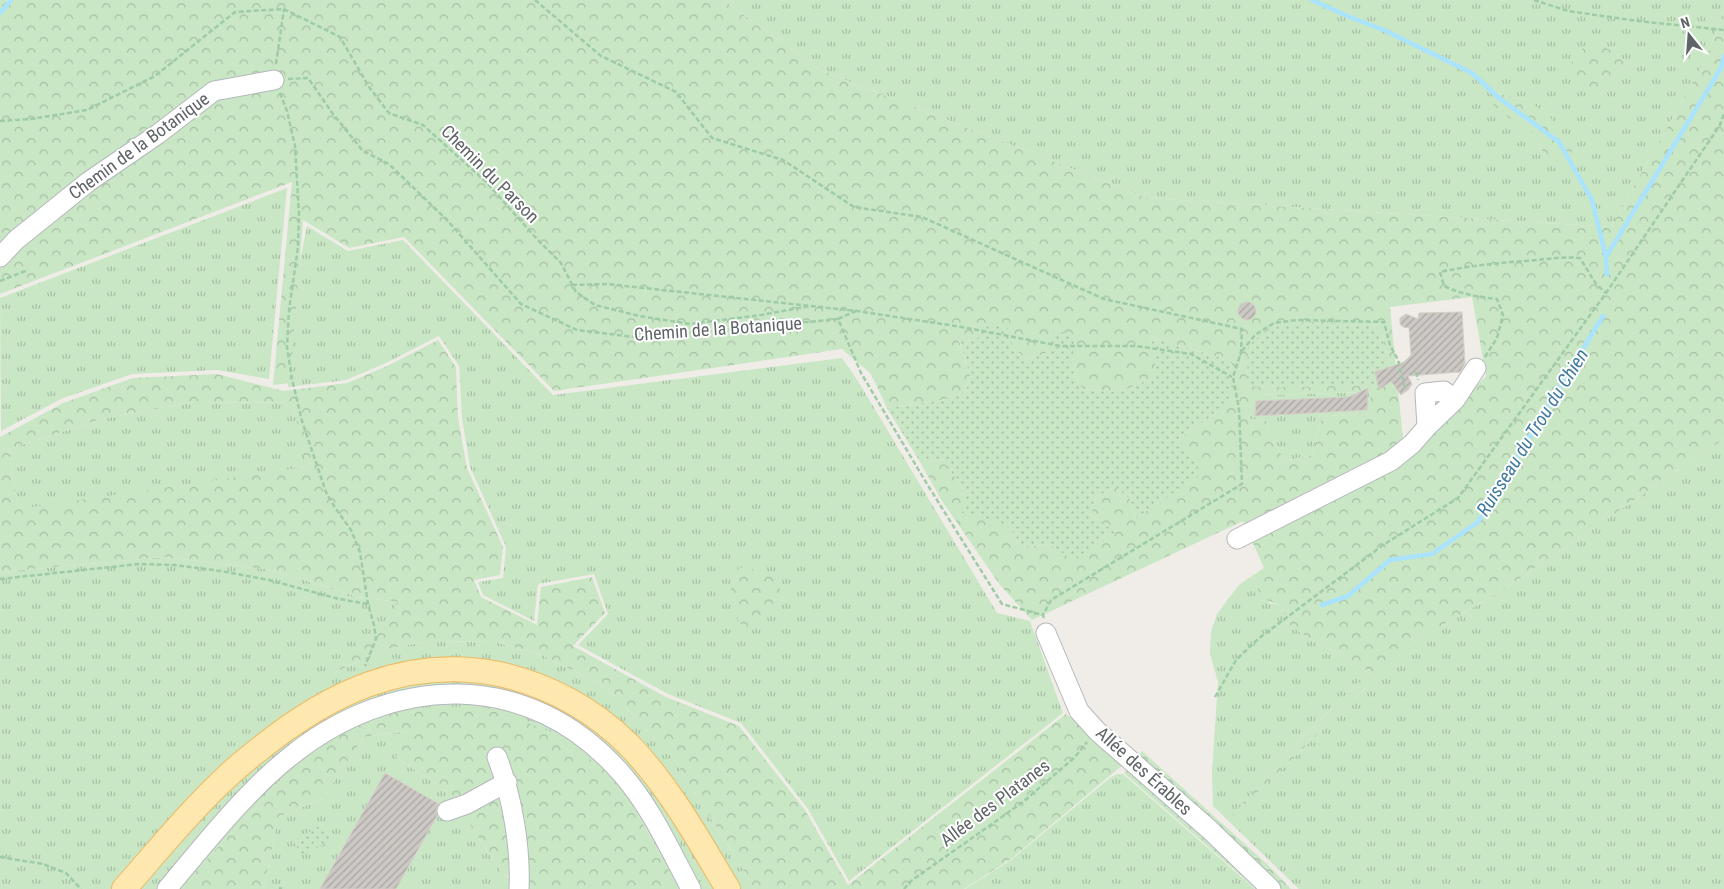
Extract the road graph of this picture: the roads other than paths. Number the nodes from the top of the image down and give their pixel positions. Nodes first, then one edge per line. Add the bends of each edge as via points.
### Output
1 (274, 80) road end
2 (0, 256) edge
3 (1476, 368) road end
4 (1456, 400) junction
5 (1427, 427) junction
6 (1237, 539) dead end
7 (1045, 624) road end
8 (497, 757) dead end
9 (507, 782) junction
10 (447, 811) dead end
11 (124, 889) edge
12 (167, 889) edge
13 (520, 889) edge
14 (691, 889) edge
15 (728, 889) edge
16 (1271, 889) edge

1 - 2 street, Chemin de la Botanique via 214,91 88,182
3 - 4 street
4 - 5 street
4 - 5 street via 1444,391 1425,393
5 - 6 street via 1391,461
7 - 16 street, Allée des Érables via 1079,711
8 - 9 street
9 - 10 street
9 - 13 street via 520,865
11 - 15 main road via 215,787 302,717 341,695 379,681 407,674 462,669 514,678 548,690 576,704 613,731 660,782
12 - 14 street via 237,809 304,746 334,726 382,705 442,694 466,694 516,703 558,721 599,750 646,807

